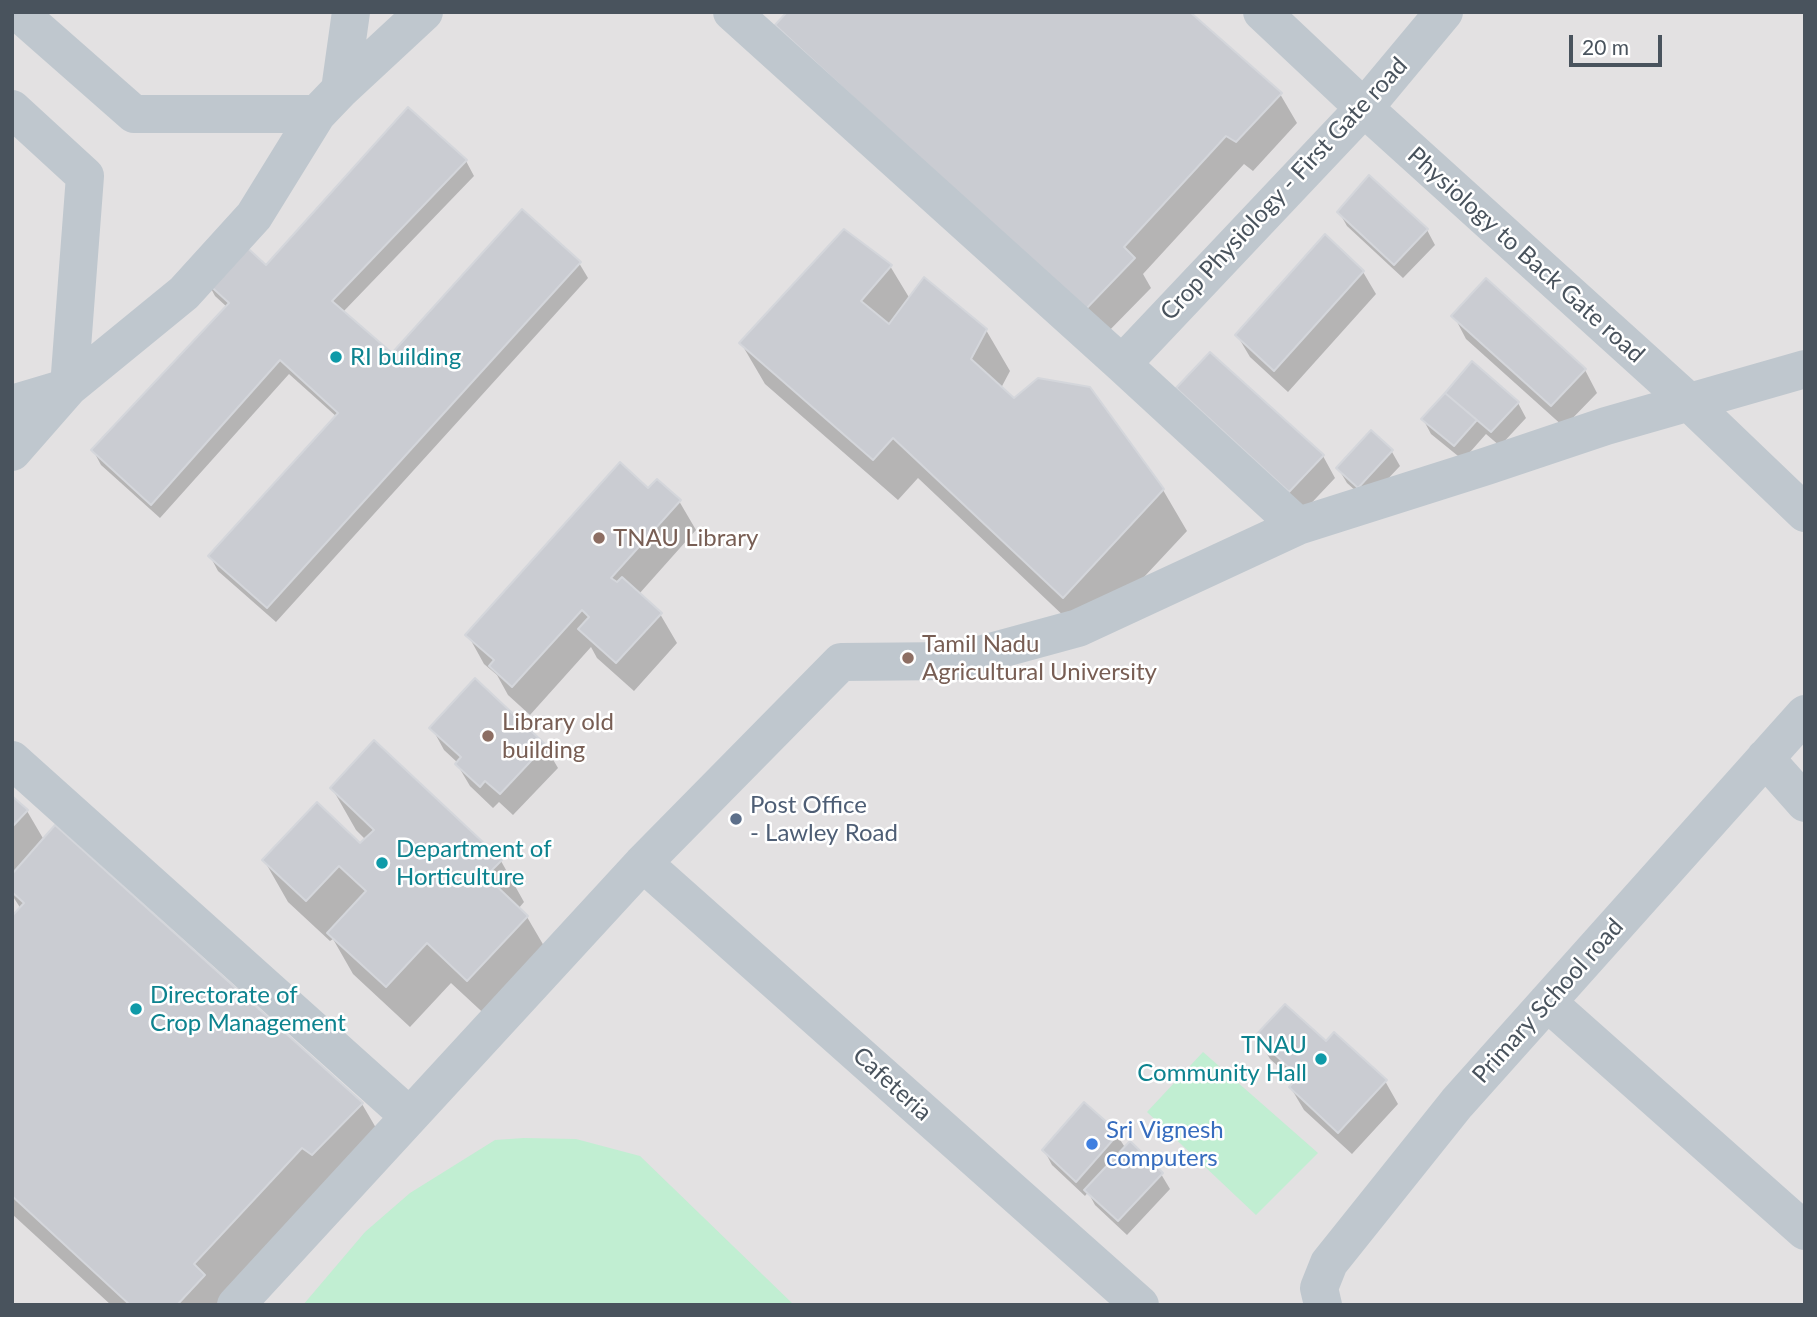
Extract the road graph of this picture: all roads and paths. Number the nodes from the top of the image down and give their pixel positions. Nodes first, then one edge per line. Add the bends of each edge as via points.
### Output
1 (18, 12) edge
2 (351, 12) edge
3 (424, 12) edge
4 (1262, 12) edge
5 (1444, 12) edge
6 (747, 18) edge
7 (329, 102) junction
8 (1364, 108) junction
9 (12, 109) edge
10 (1122, 364) junction
11 (1805, 369) edge
12 (69, 387) junction
13 (1689, 402) junction
14 (12, 404) edge
15 (12, 452) edge
16 (1805, 513) edge
17 (1297, 526) junction
18 (1805, 714) edge
19 (1765, 758) junction
20 (12, 760) edge
21 (1805, 803) edge
22 (643, 863) junction
23 (1547, 1002) junction
24 (409, 1116) junction
25 (1805, 1231) edge
26 (1312, 1299) edge
27 (236, 1305) edge
28 (1140, 1305) edge

1 - 7 street via 134,114
2 - 7 street
3 - 7 street
4 - 8 street, Physiology to Back Gate road
5 - 8 street, Crop Physiology - First Gate road
6 - 10 street
7 - 12 street via 254,216 184,293
8 - 10 street, Crop Physiology - First Gate road
8 - 13 street, Physiology to Back Gate road
9 - 12 street via 85,176
10 - 17 street
11 - 13 street
12 - 14 street
12 - 15 street
13 - 16 street, Physiology to Back Gate road
13 - 17 street
17 - 22 street via 1078,628 957,661 841,662
18 - 19 street, Primary School road
19 - 21 street
19 - 23 street, Primary School road
20 - 24 street
22 - 24 street
22 - 28 street, Cafeteria
23 - 25 street
23 - 26 street, Primary School road via 1457,1103 1337,1252
24 - 27 street

